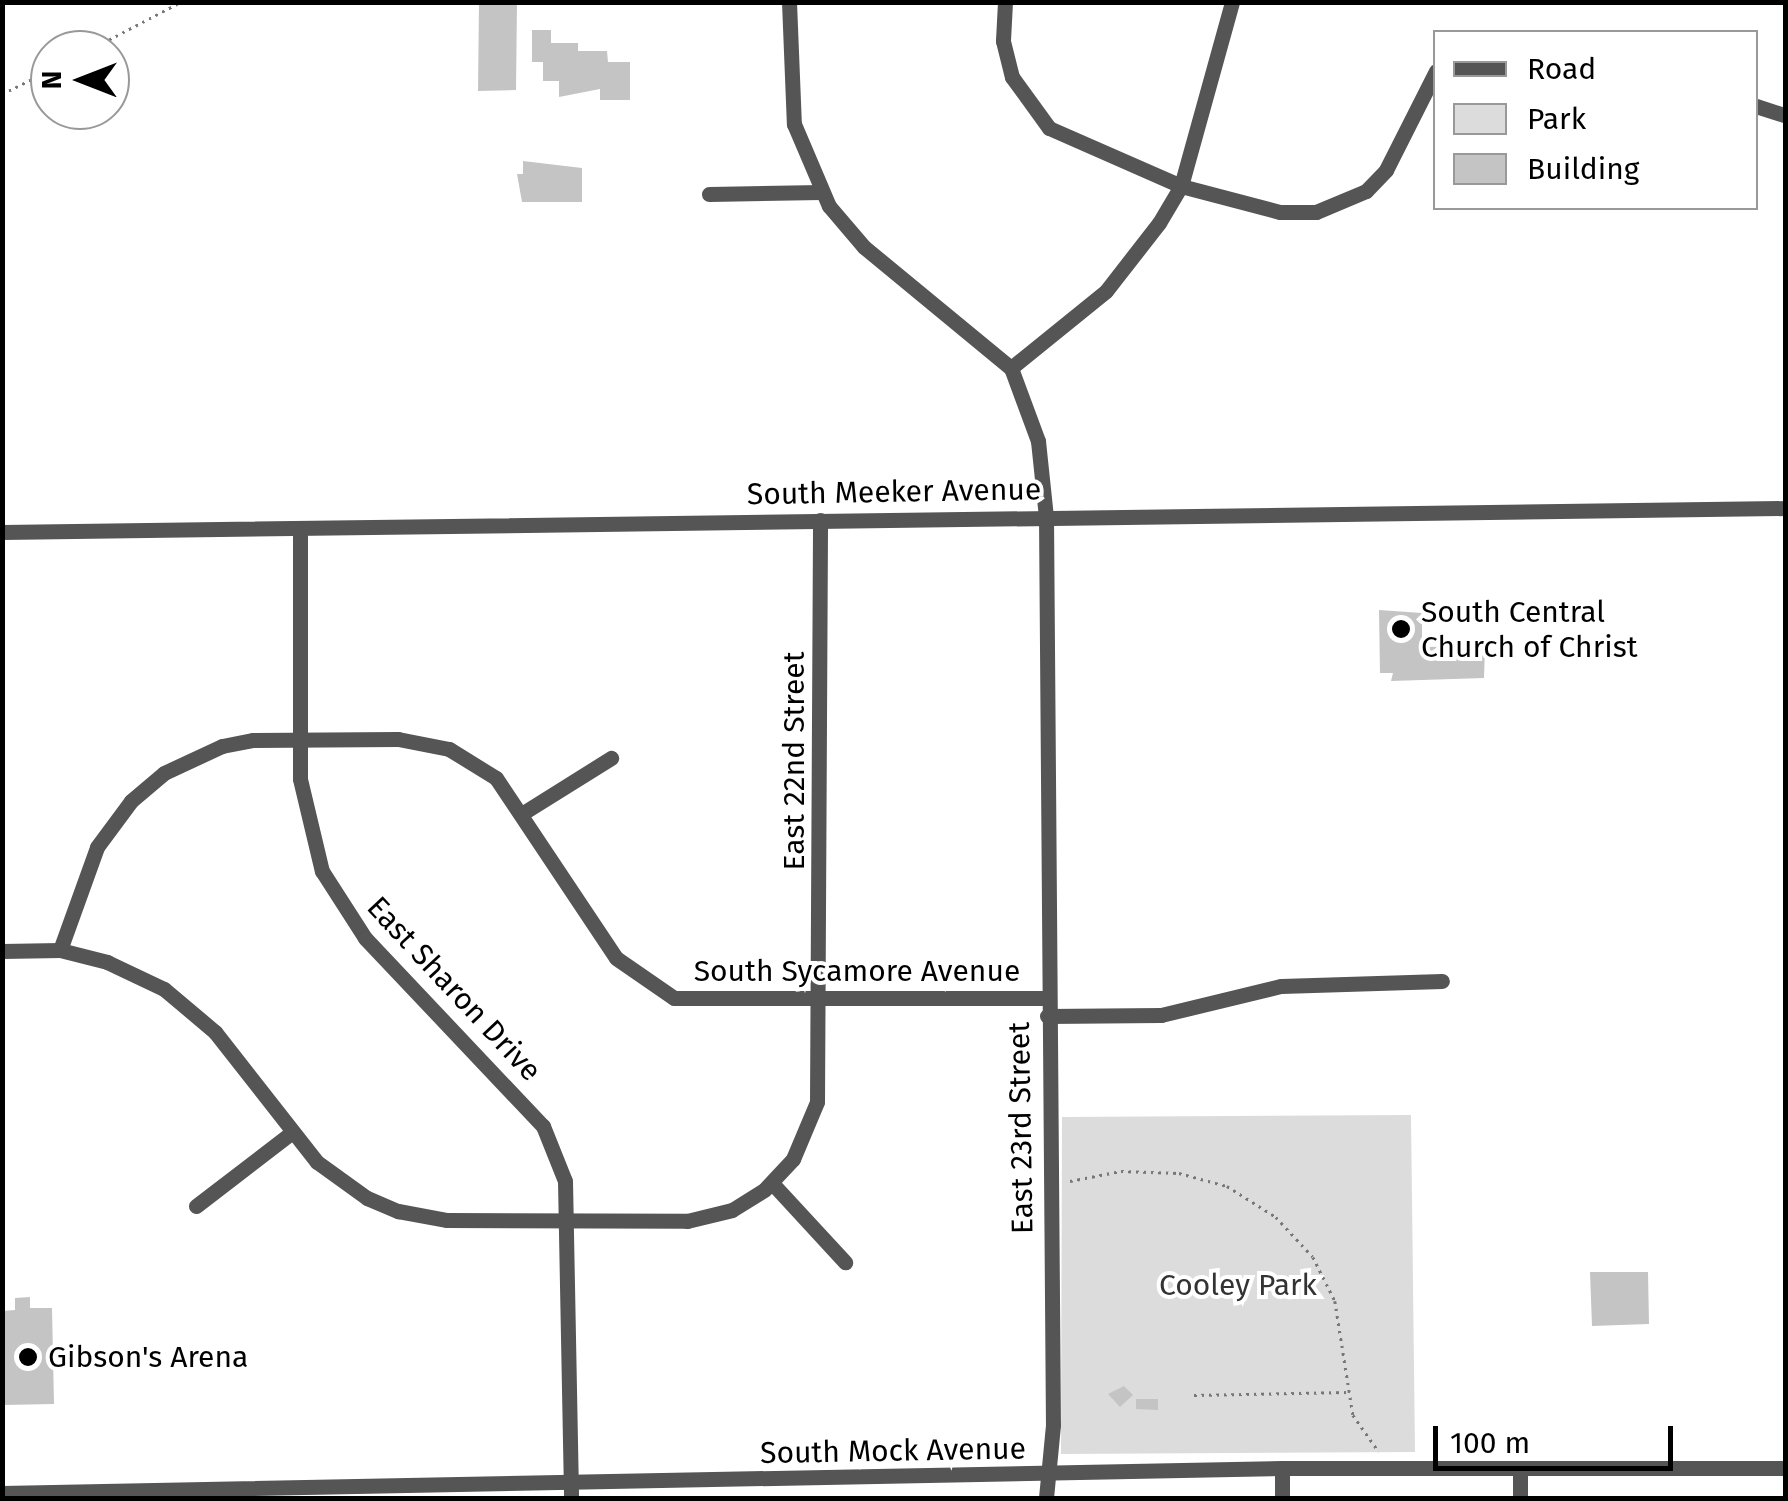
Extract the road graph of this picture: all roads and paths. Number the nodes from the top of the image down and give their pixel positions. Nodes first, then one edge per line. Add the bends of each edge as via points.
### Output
1 (181, 2) edge
2 (790, 2) edge
3 (1005, 2) edge
4 (1232, 2) edge
5 (127, 30) edge
6 (1433, 77) edge
7 (30, 80) edge
8 (2, 94) edge
9 (1758, 107) edge
10 (1786, 116) edge
11 (1181, 186) junction
12 (821, 192) junction
13 (710, 194) dead end
14 (1011, 368) junction
15 (1786, 508) edge
16 (1046, 517) junction
17 (820, 520) junction
18 (300, 528) junction
19 (2, 532) edge
20 (299, 738) junction
21 (611, 758) dead end
22 (523, 813) junction
23 (60, 950) junction
24 (2, 951) edge
25 (1442, 981) dead end
26 (1047, 998) junction
27 (822, 1002) junction
28 (1047, 1016) junction
29 (290, 1134) junction
30 (1070, 1181) dead end
31 (772, 1183) junction
32 (196, 1206) dead end
33 (567, 1220) junction
34 (845, 1262) dead end
35 (1350, 1392) junction
36 (1194, 1395) dead end
37 (1282, 1468) junction
38 (1786, 1468) edge
39 (1392, 1469) junction
40 (1520, 1471) junction
41 (1048, 1474) junction
42 (806, 1481) junction
43 (572, 1491) edge
44 (325, 1492) edge
45 (2, 1493) edge
46 (806, 1498) edge
47 (1046, 1498) edge
48 (1282, 1498) edge
49 (1520, 1498) edge

1 - 5 path
2 - 12 street via 792,109
3 - 11 street via 1005,54 1034,114 1080,145
4 - 11 street
6 - 11 street via 1386,170 1338,206 1280,212
7 - 8 path
9 - 10 street
11 - 14 street via 1106,291
12 - 13 street
12 - 14 street via 864,247
14 - 16 street, East 23rd Street via 1038,441
15 - 16 street, South Meeker Avenue
16 - 17 street, South Meeker Avenue
16 - 26 street, East 23rd Street
17 - 18 street, South Meeker Avenue
17 - 27 street, East 22nd Street
18 - 19 street, South Meeker Avenue
18 - 20 street, East Sharon Drive
20 - 22 street, South Sycamore Avenue via 434,744 486,770
20 - 23 street, South Sycamore Avenue via 222,746 164,773 131,802 97,847
20 - 33 street, East Sharon Drive via 309,834 337,901 542,1126 565,1181
21 - 22 street
22 - 27 street, South Sycamore Avenue via 616,958 656,991 696,1002
23 - 24 street, East 22nd Street
23 - 29 street, East 22nd Street via 138,974 192,1010
25 - 28 street via 1280,986 1160,1016
26 - 27 street, South Sycamore Avenue
26 - 28 street, East 23rd Street
27 - 31 street, East 22nd Street via 817,1102 801,1146
28 - 41 street, East 23rd Street
29 - 32 street
29 - 33 street, East 22nd Street via 339,1181 409,1214
30 - 35 path via 1121,1171 1179,1172 1227,1186 1276,1217 1314,1257 1335,1300
31 - 33 street, East 22nd Street via 732,1210 703,1219
31 - 34 street
33 - 43 street, East Sharon Drive
35 - 36 path
35 - 39 path via 1362,1431
37 - 39 street, South Mock Avenue
37 - 41 street, South Mock Avenue
37 - 48 street
38 - 40 street, South Mock Avenue
39 - 40 street, South Mock Avenue
40 - 49 street
41 - 42 street, South Mock Avenue
41 - 47 street, East 23rd Street
42 - 43 street, South Mock Avenue
42 - 46 street
43 - 44 street, South Mock Avenue
44 - 45 street, South Mock Avenue

